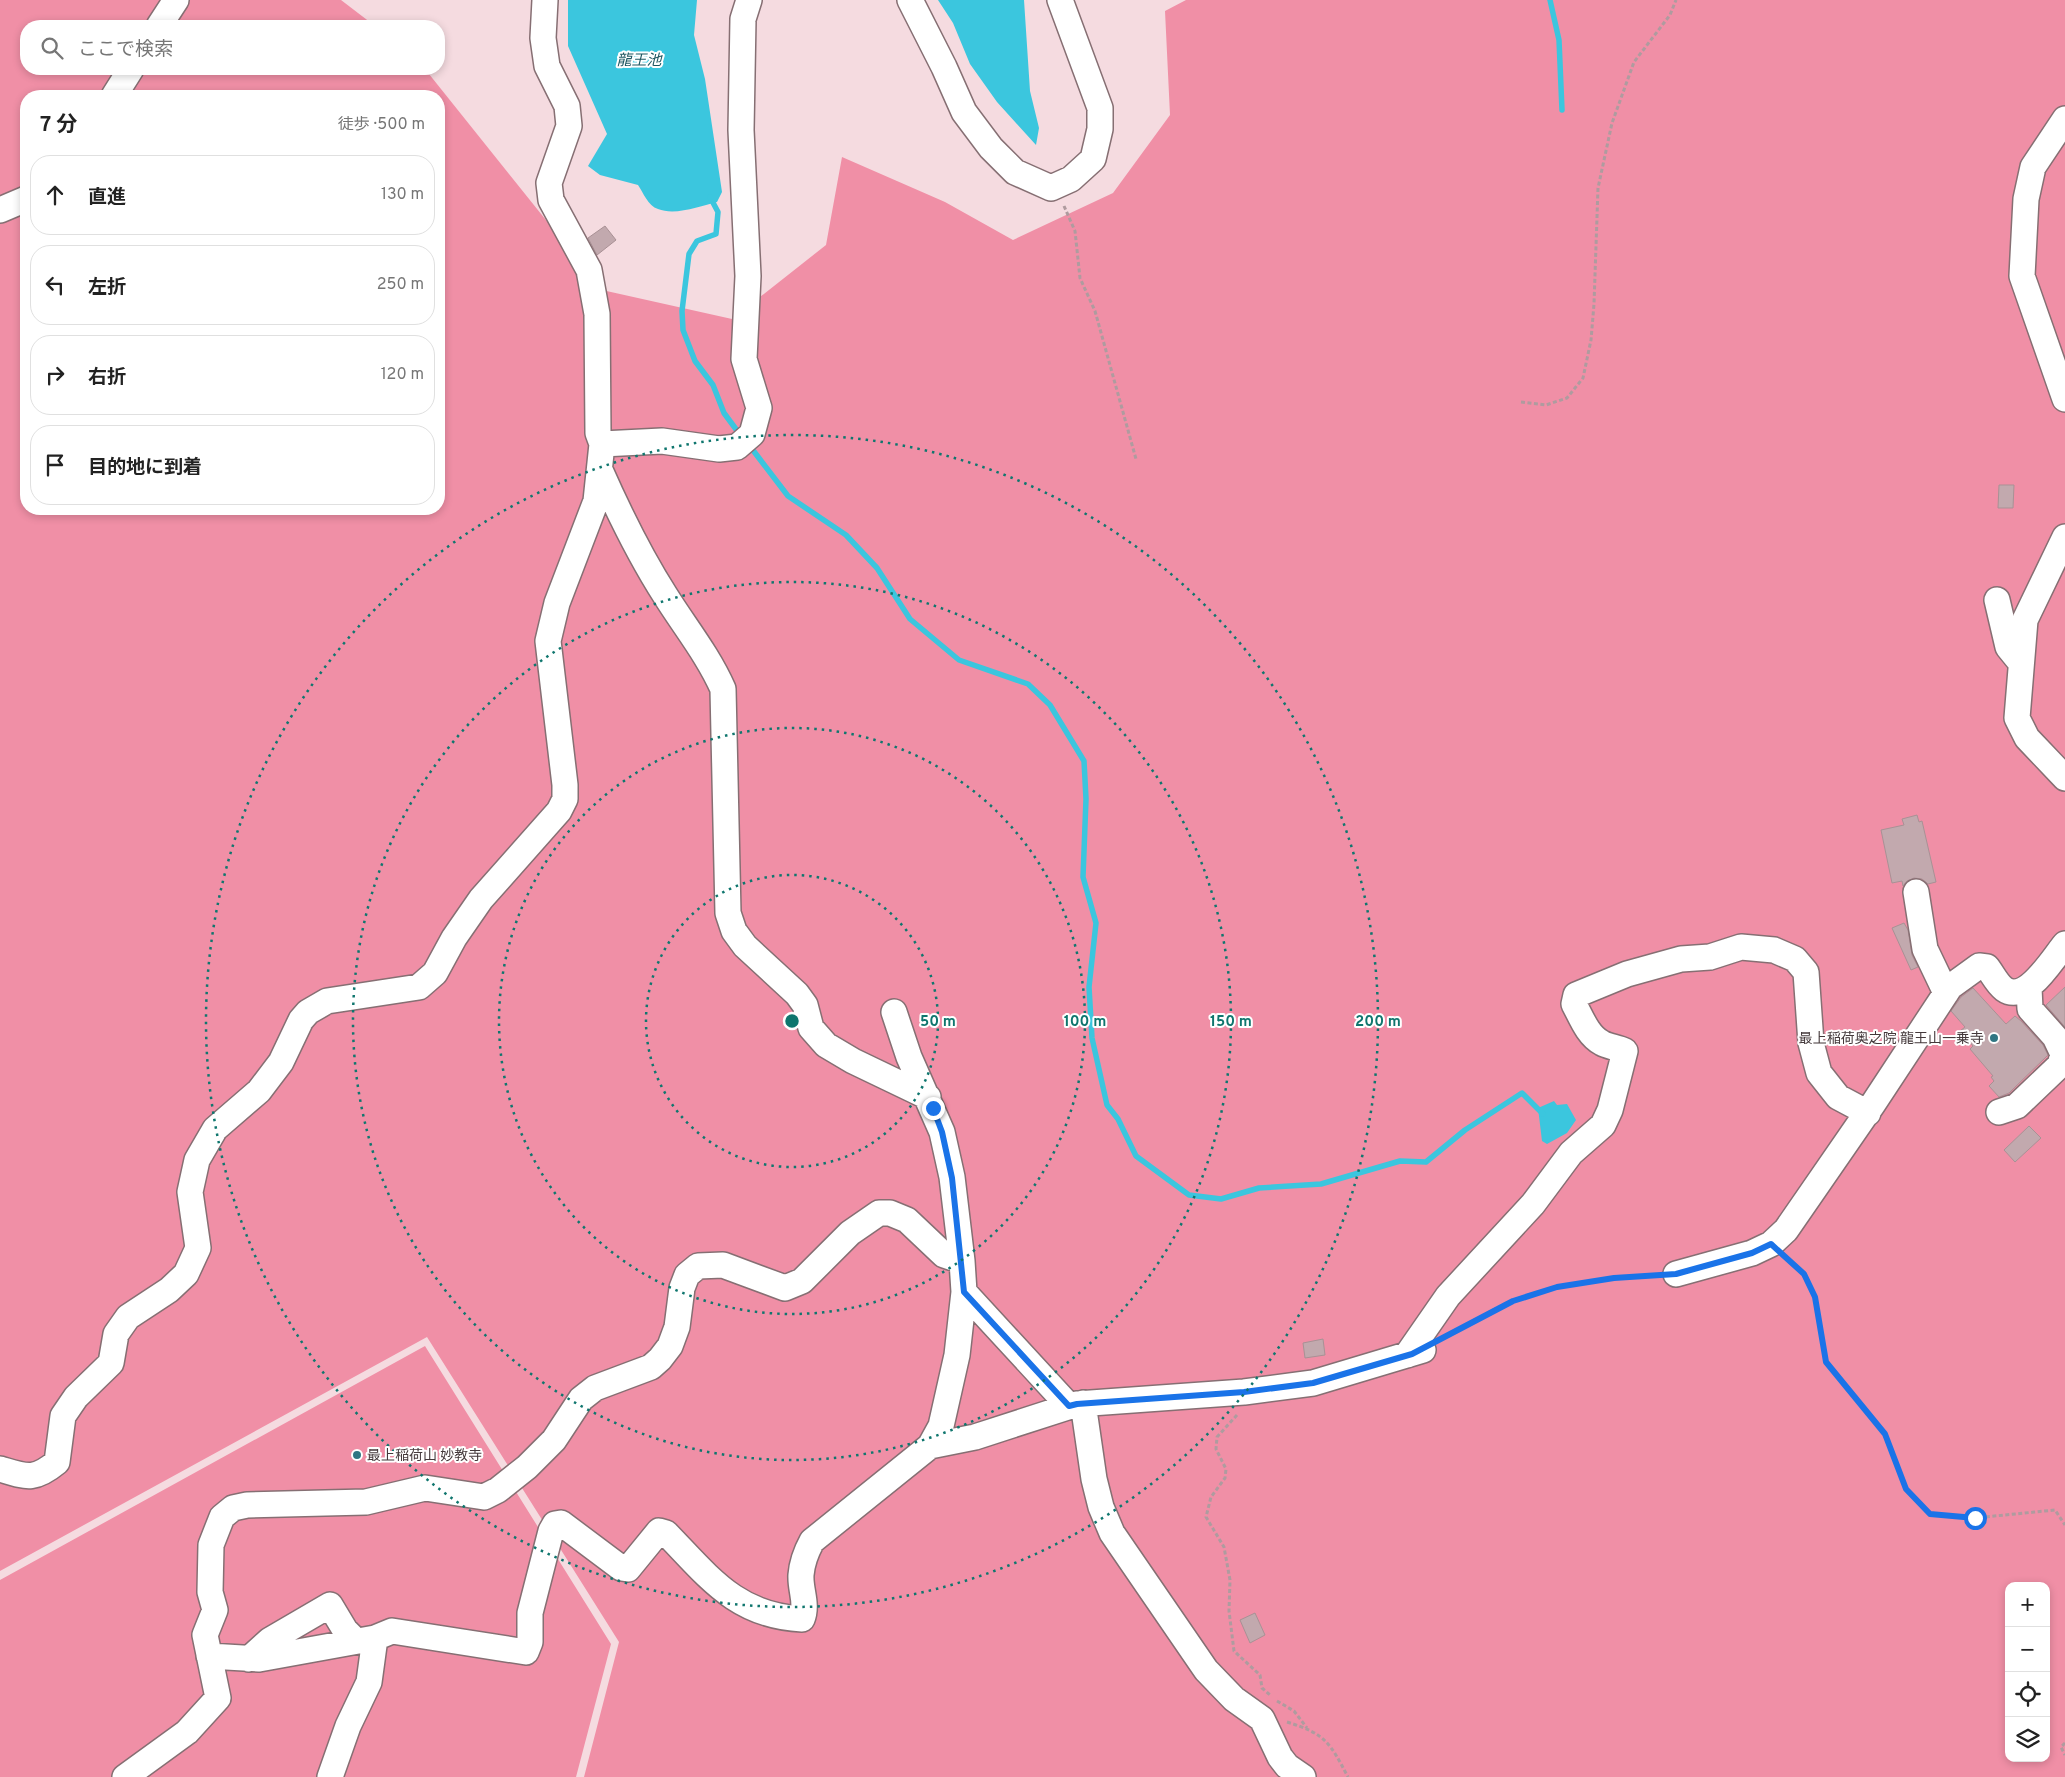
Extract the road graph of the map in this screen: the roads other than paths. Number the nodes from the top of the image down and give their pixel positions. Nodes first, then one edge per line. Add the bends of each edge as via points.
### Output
1 (176, 0) edge
2 (545, 0) edge
3 (749, 0) edge
4 (910, 0) edge
5 (1060, 0) edge
6 (163, 20) edge
7 (127, 75) edge
8 (118, 90) edge
9 (2065, 119) edge
10 (20, 202) edge
11 (0, 210) edge
12 (2065, 399) edge
13 (602, 444) junction
14 (600, 470) junction
15 (2065, 537) edge
16 (1997, 600) dead end
17 (2021, 663) junction
18 (2065, 778) edge
19 (1916, 892) dead end
20 (2065, 944) edge
21 (2029, 988) junction
22 (1946, 993) junction
23 (894, 1012) dead end
24 (928, 1097) junction
25 (1868, 1112) junction
26 (1999, 1112) dead end
27 (1571, 1153) junction
28 (1545, 1158) dead end
29 (962, 1261) junction
30 (1676, 1274) road end
31 (964, 1292) junction
32 (1076, 1405) junction
33 (930, 1446) junction
34 (0, 1469) edge
35 (366, 1640) junction
36 (209, 1656) junction
37 (249, 1659) junction
38 (125, 1777) edge
39 (330, 1777) edge
40 (1303, 1777) edge

1 - 6 street
2 - 13 street via 543,38 547,66 567,106 569,126 549,183 551,200 589,270 597,314 597,414
3 - 13 street via 743,19 741,130 748,276 744,359 759,408 752,434 737,447 719,449 662,441
4 - 5 street via 964,112 991,148 1015,172 1051,188 1071,180 1093,159 1100,129 1100,108
7 - 8 street
9 - 12 street via 2033,167 2026,199 2022,276
10 - 11 street
13 - 14 street
14 - 24 street via 664,594 711,663 723,690 728,913 734,931 745,946 797,994 805,1005 811,1028 826,1045
14 - 34 street via 596,501 557,603 548,640 565,785 565,799 559,811 481,899 435,973 419,987 328,1001 308,1012 301,1020 281,1062 259,1091 215,1129 197,1160 190,1192 198,1248 186,1274 170,1290 128,1317 116,1334 110,1364 76,1397 63,1416 57,1462 45,1472 29,1478
15 - 17 street via 2025,620
16 - 17 street via 2008,647
17 - 18 street via 2017,718 2028,738
19 - 22 street via 1925,949
20 - 21 street
21 - 22 street via 2013,992 2004,989 1986,967 1979,966
21 - 26 street via 2030,1009 2055,1037 2063,1054 2062,1060 2050,1076 2017,1106
22 - 25 street
23 - 24 street via 908,1057
24 - 29 street via 942,1132 952,1178
25 - 27 street via 1838,1097 1820,1073 1811,1043 1806,972 1795,959 1774,950 1741,947 1710,957 1681,959 1627,974 1576,995 1574,1004 1589,1031 1603,1043 1625,1051 1625,1058 1603,1125
25 - 30 street via 1786,1230 1771,1244 1752,1253
27 - 28 street
27 - 32 street via 1533,1204 1448,1296 1417,1352 1313,1383 1244,1392
29 - 31 street
29 - 36 street via 944,1255 907,1220 884,1213 850,1233 802,1282 784,1288 723,1265 698,1266 686,1275 677,1327 670,1346 660,1359 651,1367 595,1388 581,1400 554,1440 498,1490 484,1497 425,1488 366,1502 247,1504 233,1508 222,1517 211,1545 210,1592 215,1610 205,1634
31 - 32 street
31 - 33 street via 957,1354 941,1426
32 - 33 street via 975,1436
32 - 40 street via 1101,1507 1112,1533 1206,1670 1234,1699 1262,1719 1280,1757
33 - 35 street via 812,1541 800,1577 805,1610 802,1619 782,1618 751,1608 723,1592 666,1533 658,1531 628,1569 621,1568 561,1523 555,1524 551,1531 530,1613 530,1642 526,1652 392,1631
35 - 37 street
35 - 37 street via 345,1630 330,1605 270,1640
35 - 39 street via 369,1682 348,1726
36 - 37 street
36 - 38 street via 218,1698 187,1732

